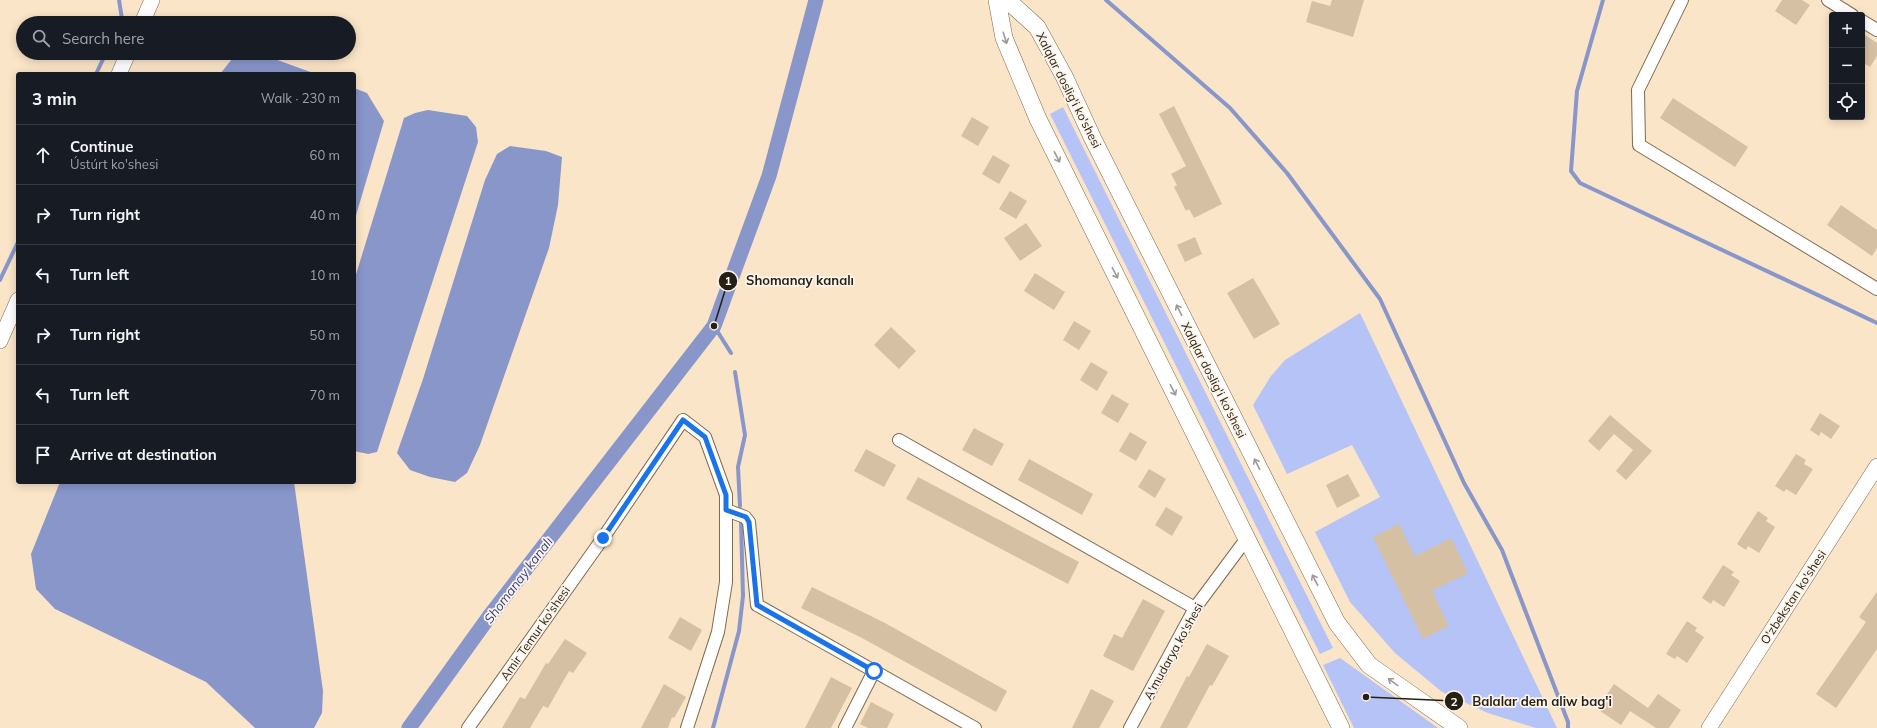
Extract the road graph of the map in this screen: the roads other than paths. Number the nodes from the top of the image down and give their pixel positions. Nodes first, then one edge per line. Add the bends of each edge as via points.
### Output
1 (152, 0) edge
2 (997, 0) edge
3 (1007, 0) edge
4 (1682, 0) edge
5 (1828, 0) edge
6 (1847, 12) edge
7 (145, 16) edge
8 (1865, 23) edge
9 (1877, 30) edge
10 (125, 60) edge
11 (120, 72) edge
12 (1877, 289) edge
13 (16, 305) edge
14 (0, 341) edge
15 (899, 440) dead end
16 (1877, 466) edge
17 (726, 510) junction
18 (1247, 538) junction
19 (1196, 608) junction
20 (874, 671) junction
21 (468, 728) edge
22 (687, 728) edge
23 (846, 728) edge
24 (975, 728) edge
25 (1130, 728) edge
26 (1341, 728) edge
27 (1459, 728) edge
28 (1709, 728) edge

1 - 7 street
2 -> 18 main road via 1004,38 1038,119
27 -> 3 main road, Xalqlar doslig'i ko'shesi via 1369,664 1337,623 1093,140 1064,76 1037,28
4 - 12 street via 1638,90 1639,145
5 - 6 street
8 - 9 street
10 - 11 street
13 - 14 street
15 - 19 street
16 - 28 street, O'zbekstan ko'shesi
17 - 20 street via 746,517 749,522 757,605
17 - 21 street, Amir Temur ko'shesi via 726,495 705,437 683,420
17 - 22 street via 726,582 719,625
18 - 19 street, A'mudarya ko'shesi
18 - 26 main road
19 - 25 street, A'mudarya ko'shesi
20 - 23 street
20 - 24 street

